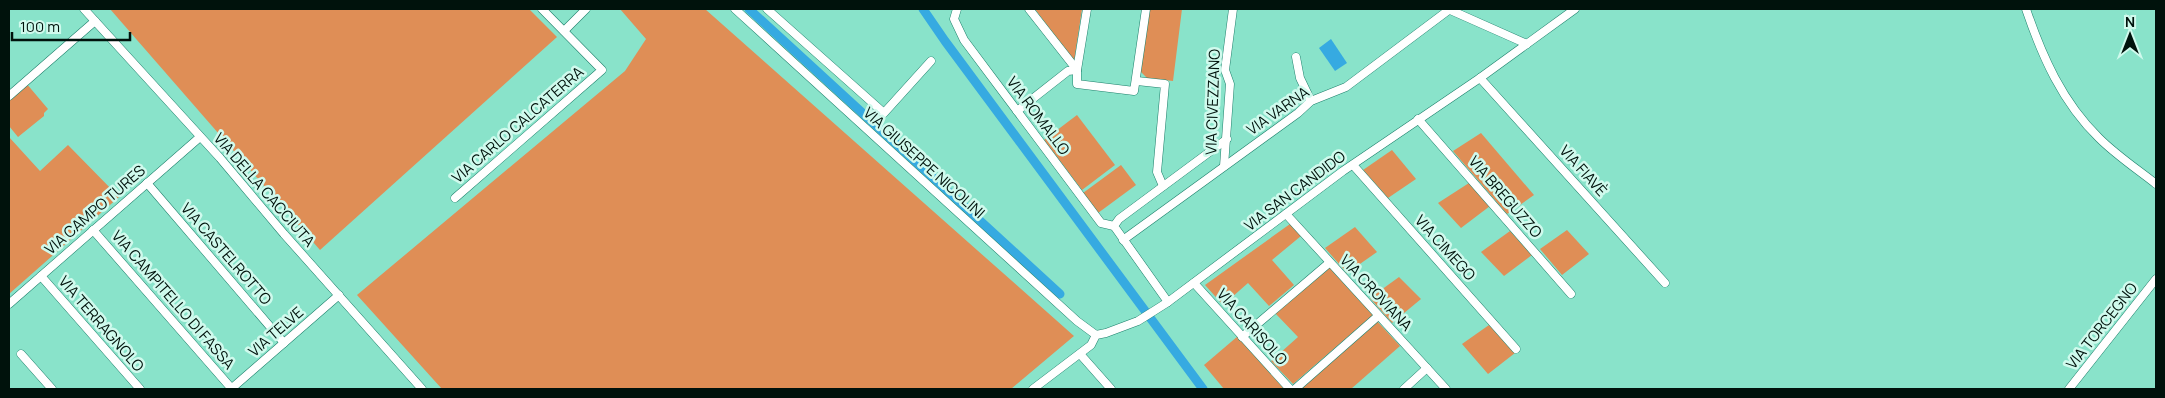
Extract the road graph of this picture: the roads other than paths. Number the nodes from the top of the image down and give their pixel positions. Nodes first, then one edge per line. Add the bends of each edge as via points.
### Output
1 (84, 9) edge
2 (542, 9) edge
3 (586, 9) edge
4 (735, 9) edge
5 (767, 9) edge
6 (1029, 9) edge
7 (1087, 9) edge
8 (1146, 9) edge
9 (1233, 9) edge
10 (1449, 9) edge
11 (1575, 9) edge
12 (2026, 9) edge
13 (956, 10) edge
14 (95, 21) junction
15 (564, 31) junction
16 (1527, 44) junction
17 (1296, 57) dead end
18 (930, 61) dead end
19 (1076, 70) junction
20 (1480, 78) junction
21 (1137, 81) junction
22 (9, 96) edge
23 (1311, 101) junction
24 (1017, 111) junction
25 (1418, 120) junction
26 (200, 137) junction
27 (1227, 139) junction
28 (1353, 164) junction
29 (1224, 166) junction
30 (147, 183) junction
31 (2156, 184) edge
32 (1164, 186) junction
33 (455, 198) dead end
34 (1286, 214) junction
35 (1114, 226) junction
36 (94, 230) junction
37 (1123, 240) junction
38 (1330, 263) junction
39 (41, 276) junction
40 (2156, 279) edge
41 (1194, 283) junction
42 (1665, 283) dead end
43 (1571, 294) dead end
44 (339, 295) junction
45 (1168, 302) junction
46 (9, 304) edge
47 (1378, 316) junction
48 (1096, 335) junction
49 (1242, 336) junction
50 (284, 343) junction
51 (1516, 349) dead end
52 (21, 354) dead end
53 (1080, 354) junction
54 (1427, 368) junction
55 (52, 389) edge
56 (140, 389) edge
57 (232, 389) edge
58 (422, 389) edge
59 (1033, 389) edge
60 (1111, 389) edge
61 (1290, 389) edge
62 (1294, 389) edge
63 (1404, 389) edge
64 (1446, 389) edge
65 (2069, 389) edge

1 - 14 street, VIA DELLA CACCIUTA
2 - 15 street, VIA CARLO CALCATERRA
3 - 15 street
4 - 48 street, VIA GIUSEPPE NICOLINI via 1076,321
5 - 18 street via 884,113
6 - 19 street
7 - 19 street
8 - 21 street
9 - 27 street, VIA CIVEZZANO via 1225,70 1230,84
10 - 16 street
10 - 23 street, VIA VARNA via 1346,87
11 - 16 street, VIA SAN CANDIDO
12 - 31 street via 2042,54 2070,104 2099,138
13 - 24 street, VIA ROMALLO via 956,26 964,40
14 - 22 street
14 - 26 street, VIA DELLA CACCIUTA
15 - 33 street, VIA CARLO CALCATERRA via 602,70
16 - 20 street, VIA SAN CANDIDO
17 - 23 street via 1300,78
19 - 21 street via 1077,84 1134,92
19 - 24 street via 1068,71
20 - 25 street, VIA SAN CANDIDO
20 - 42 street, VIA FIAVÈ
21 - 32 street via 1165,84 1158,172
23 - 29 street, VIA VARNA
24 - 35 street, VIA ROMALLO via 1101,223
25 - 28 street, VIA SAN CANDIDO
25 - 43 street, VIA BREGUZZO
26 - 30 street, VIA CAMPO TURES
26 - 44 street, VIA DELLA CACCIUTA
27 - 29 street, VIA CIVEZZANO
27 - 32 street
28 - 34 street, VIA SAN CANDIDO
28 - 51 street, VIA CIMEGO
29 - 37 street, VIA VARNA
30 - 36 street, VIA CAMPO TURES
30 - 50 street, VIA CASTELROTTO
32 - 35 street
34 - 38 street, VIA CROVIANA
34 - 41 street, VIA SAN CANDIDO
35 - 37 street
36 - 39 street, VIA CAMPO TURES
36 - 57 street, VIA CAMPITELLO DI FASSA
37 - 45 street
38 - 47 street, VIA CROVIANA
38 - 49 street
39 - 46 street, VIA CAMPO TURES
39 - 56 street, VIA TERRAGNOLO
40 - 65 street, VIA TORCEGNO
41 - 45 street, VIA SAN CANDIDO
41 - 49 street, VIA CARISOLO
44 - 50 street, VIA TELVE
44 - 58 street, VIA DELLA CACCIUTA
45 - 48 street, VIA SAN CANDIDO via 1138,321
47 - 54 street, VIA CROVIANA
47 - 62 street
48 - 53 street via 1091,345
49 - 61 street, VIA CARISOLO
50 - 57 street, VIA TELVE
52 - 55 street
53 - 59 street
53 - 60 street
54 - 63 street
54 - 64 street, VIA CROVIANA

